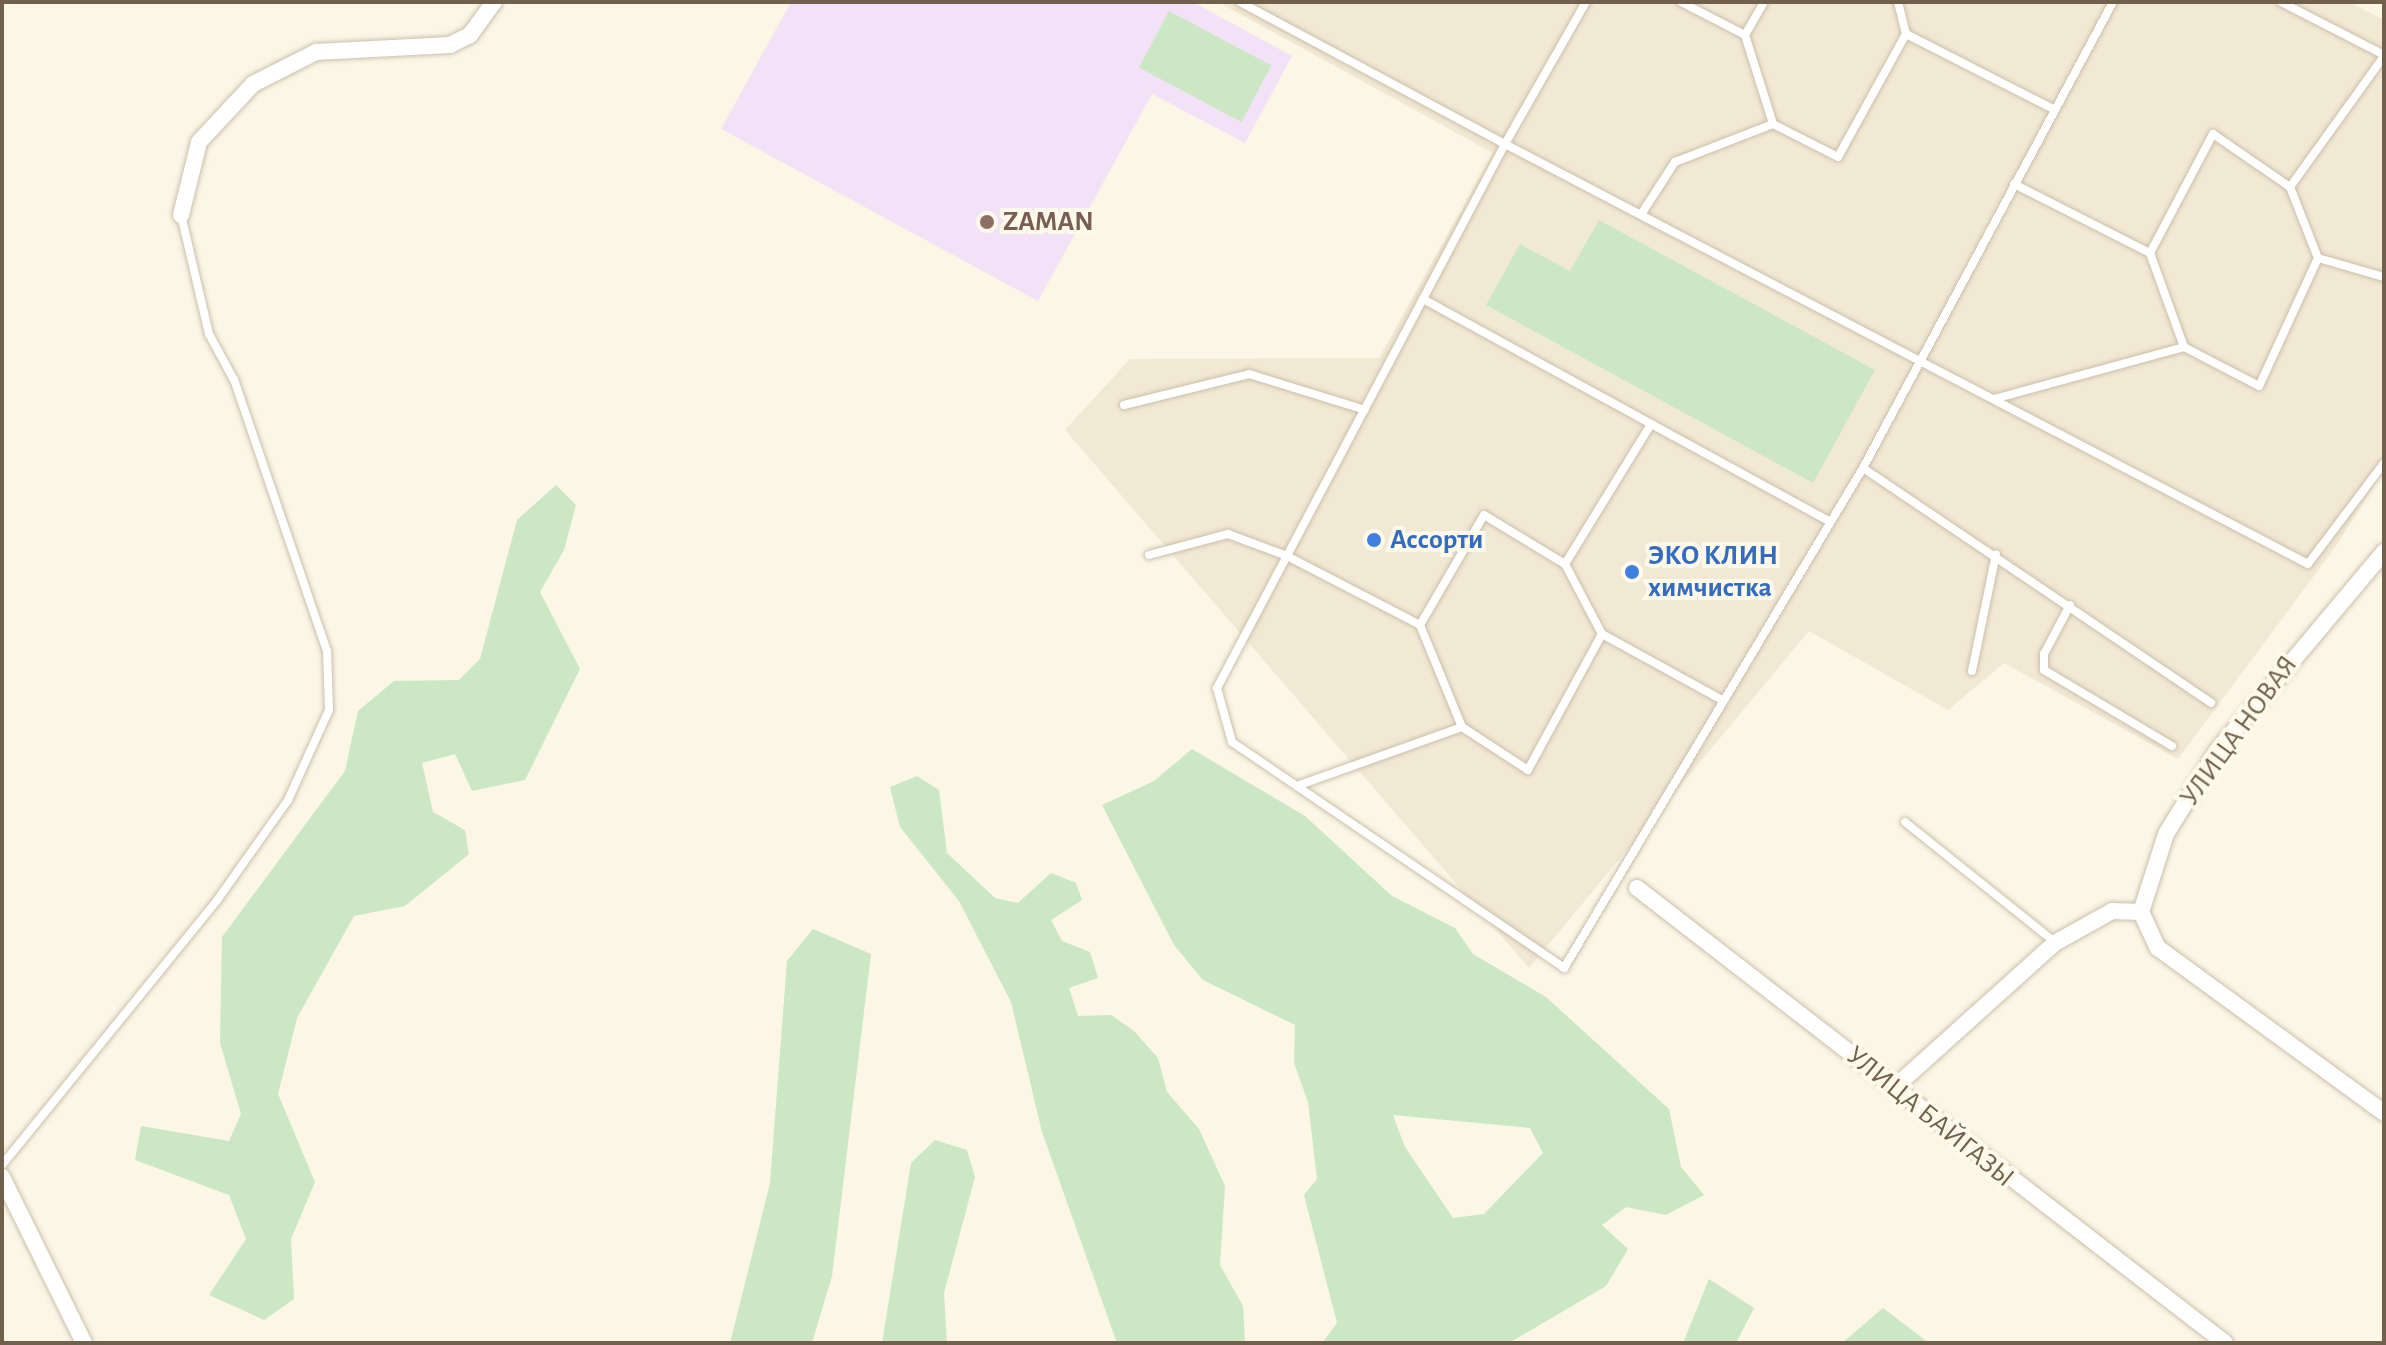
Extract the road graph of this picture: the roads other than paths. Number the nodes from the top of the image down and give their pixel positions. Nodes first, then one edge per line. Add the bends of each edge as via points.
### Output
1 (494, 2) edge
2 (1240, 2) edge
3 (1586, 2) edge
4 (1681, 2) edge
5 (1764, 2) edge
6 (1898, 2) edge
7 (2113, 2) edge
8 (2281, 2) edge
9 (1906, 34) junction
10 (1745, 35) junction
11 (2384, 55) edge
12 (2053, 109) junction
13 (1773, 124) junction
14 (1505, 144) junction
15 (2014, 184) junction
16 (2290, 187) junction
17 (1642, 213) junction
18 (181, 215) joint
19 (2150, 253) junction
20 (2318, 258) junction
21 (2384, 277) edge
22 (1423, 299) junction
23 (2184, 347) junction
24 (1921, 360) junction
25 (1994, 399) junction
26 (1124, 405) dead end
27 (1365, 410) junction
28 (1651, 424) junction
29 (2384, 463) edge
30 (1863, 468) junction
31 (1828, 521) junction
32 (2384, 552) edge
33 (1996, 554) junction
34 (1149, 555) dead end
35 (1287, 556) junction
36 (1565, 564) junction
37 (2070, 605) junction
38 (1420, 625) junction
39 (1602, 634) junction
40 (1972, 671) dead end
41 (1722, 700) junction
42 (2211, 703) dead end
43 (1462, 727) junction
44 (2172, 746) dead end
45 (1297, 786) junction
46 (1905, 822) dead end
47 (1637, 888) dead end
48 (2141, 912) junction
49 (2055, 943) junction
50 (1895, 1087) junction
51 (2384, 1113) edge
52 (2, 1165) edge
53 (2, 1177) edge
54 (84, 1343) edge
55 (2225, 1343) edge

1 - 18 street via 470,35 450,45 316,52 253,84 199,142
2 - 14 lane
3 - 14 lane
4 - 10 lane
5 - 10 lane
6 - 9 lane
7 - 12 lane
8 - 11 lane
9 - 12 lane
9 - 13 lane via 1838,157
10 - 13 lane
11 - 16 lane
12 - 15 lane
13 - 17 lane via 1675,162
14 - 17 lane
14 - 22 lane
15 - 19 lane
15 - 24 lane
16 - 19 lane via 2213,134
16 - 20 lane
17 - 24 lane
18 - 52 lane via 209,334 234,380 327,651 329,710 288,800 218,899
19 - 23 lane
20 - 21 lane
20 - 23 lane via 2259,386
22 - 27 lane
22 - 28 lane
23 - 25 lane
24 - 25 lane
24 - 30 lane
25 - 29 lane via 2308,564
26 - 27 lane via 1249,374
27 - 35 lane
28 - 31 lane
28 - 36 lane
30 - 31 lane
30 - 33 lane
31 - 41 lane
32 - 48 street, УЛИЦА НОВАЯ via 2217,751 2166,834
33 - 37 lane
33 - 40 lane
34 - 35 lane via 1228,534
35 - 38 lane
35 - 45 lane via 1217,688 1232,742
36 - 38 lane via 1484,515
36 - 39 lane
37 - 42 lane
37 - 44 lane via 2044,654 2044,670
38 - 43 lane
39 - 41 lane
39 - 43 lane via 1528,770
41 - 45 lane via 1564,968
43 - 45 lane
46 - 49 lane
47 - 50 street, УЛИЦА БАЙГАЗЫ
48 - 49 street via 2112,911
48 - 51 street via 2158,948
49 - 50 street
50 - 55 street, УЛИЦА БАЙГАЗЫ
53 - 54 street

